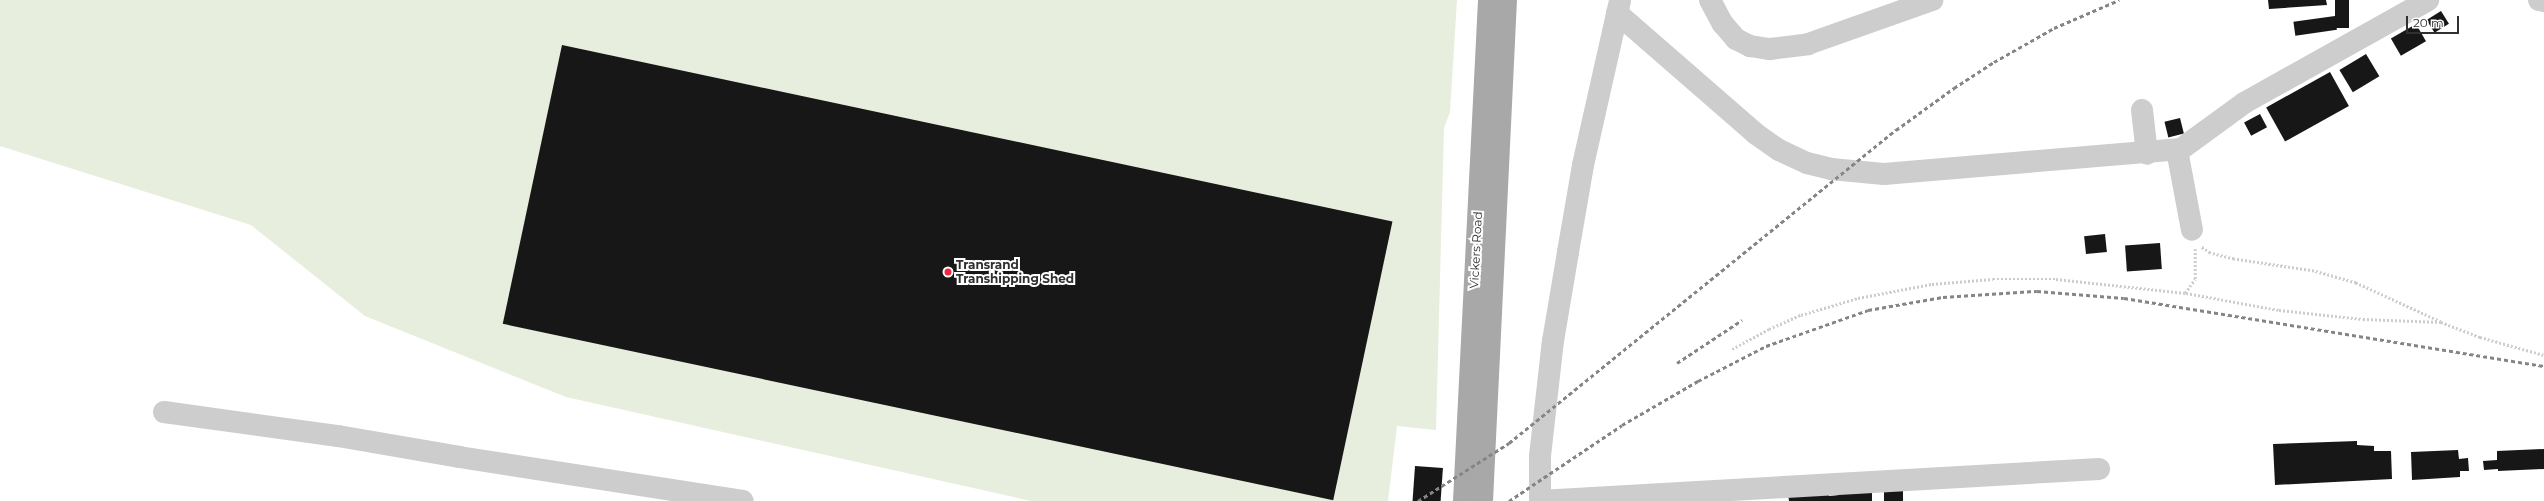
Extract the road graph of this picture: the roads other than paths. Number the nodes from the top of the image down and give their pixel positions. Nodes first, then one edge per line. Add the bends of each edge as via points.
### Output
1 (1489, 0) edge
2 (1506, 0) edge
3 (1710, 0) edge
4 (1932, 0) edge
5 (2428, 0) edge
6 (2539, 0) edge
7 (2544, 1) edge
8 (1618, 6) edge
9 (2142, 110) dead end
10 (2177, 150) junction
11 (2147, 154) junction
12 (2193, 236) road end
13 (164, 412) dead end
14 (2099, 469) dead end
15 (743, 501) edge
16 (1464, 501) edge
17 (1482, 501) edge
18 (1540, 501) edge

1 - 16 main road, Vickers Road
2 - 17 main road, Vickers Road
3 - 4 street via 1722,24 1736,39 1750,46 1770,49 1808,44
5 - 10 street via 2244,104
6 - 7 street
8 - 11 street via 1756,134 1779,150 1807,163 1869,174 1954,170
8 - 18 street via 1584,165 1553,342 1540,456
9 - 11 street
10 - 11 street
10 - 12 street
13 - 15 street via 338,436
14 - 18 street

